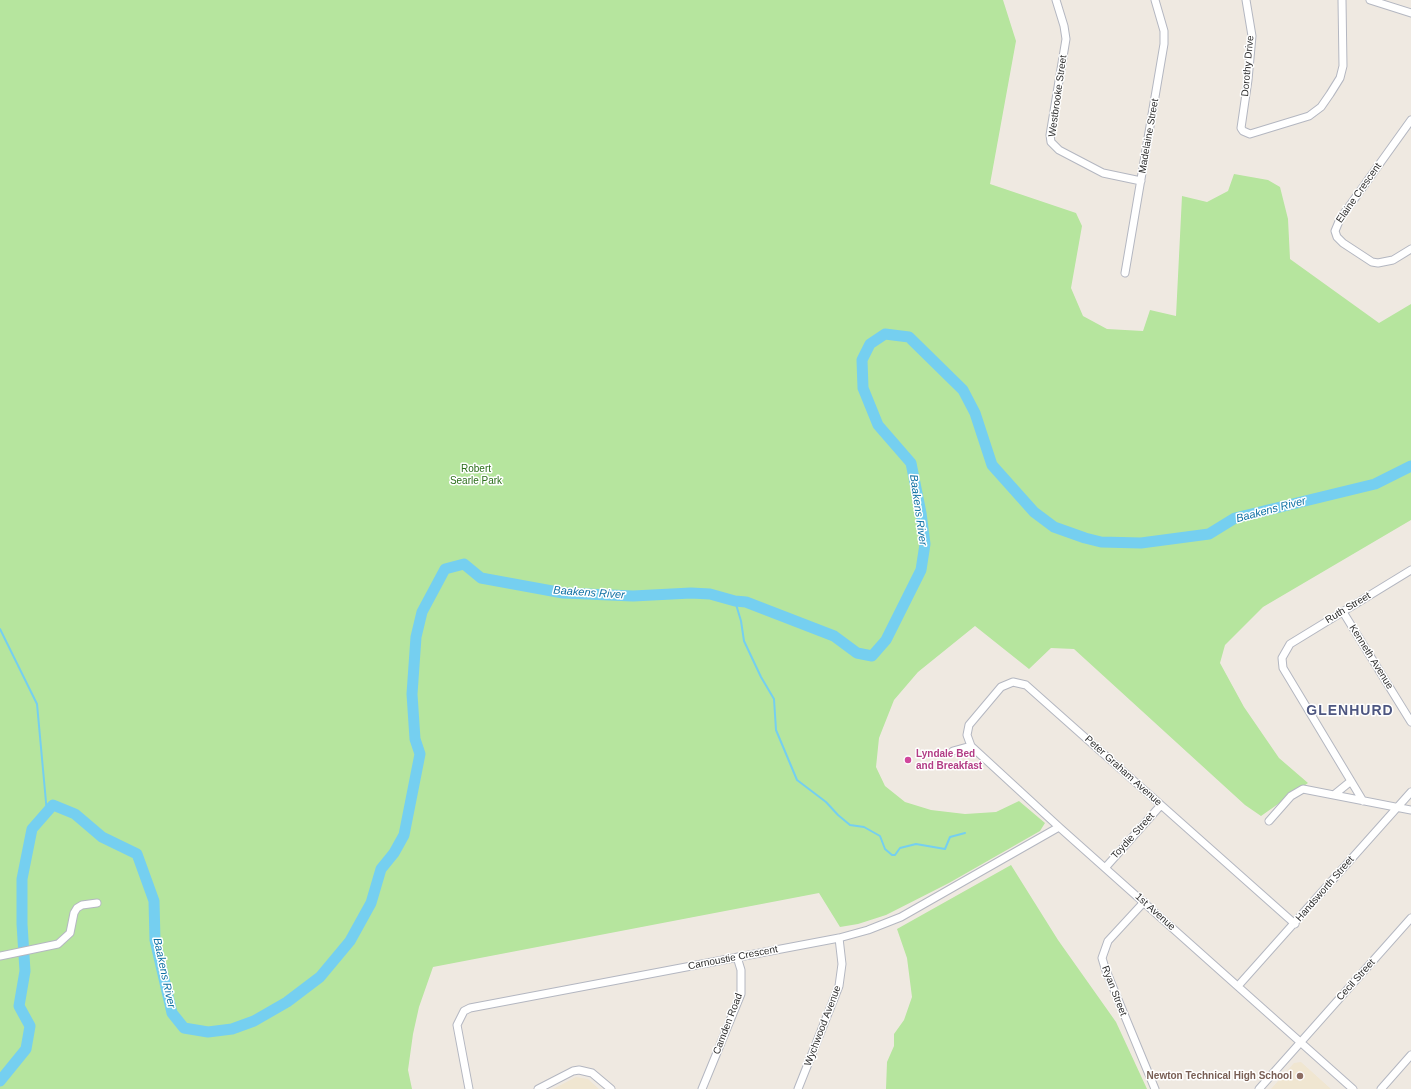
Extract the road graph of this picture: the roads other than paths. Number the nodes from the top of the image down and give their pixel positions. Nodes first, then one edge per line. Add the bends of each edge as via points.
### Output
1 (1056, 0) edge
2 (1155, 0) edge
3 (1246, 0) edge
4 (1342, 0) edge
5 (1370, 0) edge
6 (1411, 13) edge
7 (1411, 120) edge
8 (1141, 180) junction
9 (1411, 249) edge
10 (1125, 273) dead end
11 (1411, 570) edge
12 (1343, 612) junction
13 (1411, 722) edge
14 (971, 746) junction
15 (953, 751) dead end
16 (1351, 781) junction
17 (1411, 792) edge
18 (1334, 794) junction
19 (1363, 801) junction
20 (1161, 805) junction
21 (1398, 808) junction
22 (1411, 810) edge
23 (1269, 820) dead end
24 (1059, 827) junction
25 (1105, 868) junction
26 (1144, 902) junction
27 (97, 903) dead end
28 (1411, 918) edge
29 (1295, 924) junction
30 (839, 938) junction
31 (0, 956) edge
32 (737, 957) junction
33 (1238, 986) junction
34 (1301, 1042) junction
35 (1411, 1055) edge
36 (469, 1089) edge
37 (538, 1089) edge
38 (611, 1089) edge
39 (702, 1089) edge
40 (798, 1089) edge
41 (1155, 1089) edge
42 (1259, 1089) edge
43 (1353, 1089) edge
44 (1381, 1089) edge

1 - 8 street, Westbrooke Street via 1066,39 1051,142 1059,150 1103,173
2 - 8 street, Madelaine Street via 1164,32 1164,44
3 - 4 street, Dorothy Drive via 1252,36 1241,125 1243,132 1252,134 1310,116 1321,107 1342,73
5 - 6 street
7 - 9 street, Elaine Crescent via 1340,219 1335,231 1343,243 1372,262 1393,260
8 - 10 street, Madelaine Street
11 - 12 street, Ruth Street
12 - 13 street, Kenneth Avenue
12 - 16 street, Ruth Street via 1287,648 1282,658 1282,668
14 - 15 street
14 - 20 street, Peter Graham Avenue via 967,735 971,721 1001,687 1013,682 1020,683 1029,688
14 - 24 street, 1st Avenue
16 - 18 street
16 - 19 street
17 - 21 street, Handsworth Street
18 - 19 street
18 - 23 street via 1302,789 1291,796
19 - 21 street
20 - 25 street, Toydie Street
20 - 29 street, Peter Graham Avenue
21 - 22 street
21 - 29 street, Handsworth Street
24 - 25 street, 1st Avenue
24 - 30 street, Carnoustie Crescent via 901,917
25 - 26 street, 1st Avenue
26 - 33 street, 1st Avenue
26 - 41 street, Ryan Street via 1108,941 1102,958
27 - 31 street via 82,905 75,910 70,934 63,942
28 - 34 street, Cecil Street
29 - 33 street, Handsworth Street
30 - 32 street, Carnoustie Crescent
30 - 40 street, Wychwood Avenue via 842,964 839,986
32 - 36 street, Carnoustie Crescent via 477,1005 467,1009 459,1020 457,1031
32 - 39 street, Camden Road via 741,970 741,994
33 - 34 street, 1st Avenue
34 - 42 street, Cecil Street
34 - 43 street, 1st Avenue
35 - 44 street
37 - 38 street via 576,1070 592,1073

